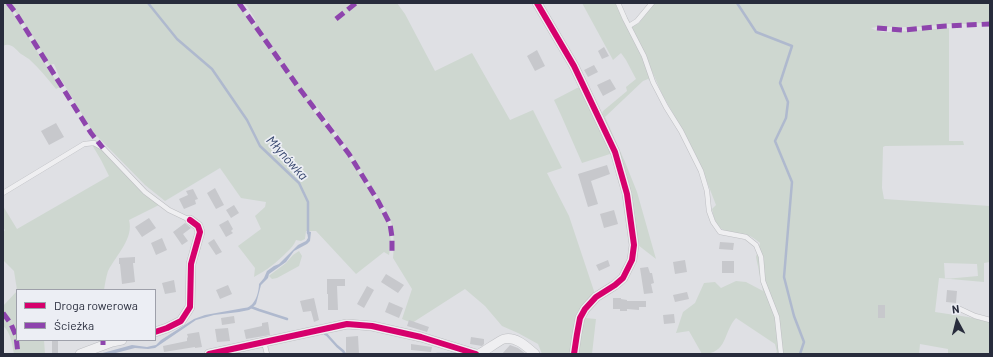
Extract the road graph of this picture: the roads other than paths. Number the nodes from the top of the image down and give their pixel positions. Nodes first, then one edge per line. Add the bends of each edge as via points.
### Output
1 (537, 3) edge
2 (618, 3) edge
3 (652, 3) edge
4 (629, 26) junction
5 (3, 193) edge
6 (190, 220) joint
7 (960, 309) dead end
8 (990, 320) edge
9 (156, 332) edge
10 (117, 341) edge
11 (264, 342) junction
12 (80, 354) edge
13 (209, 354) edge
14 (267, 354) edge
15 (476, 354) edge
16 (479, 354) edge
17 (535, 354) edge
18 (574, 354) edge
19 (781, 354) edge

1 - 18 street via 574,66 615,152 627,194 634,245 632,260 623,278 596,297 584,310 580,318
2 - 4 lane
3 - 4 lane via 637,21
4 - 19 lane via 666,107 701,171 713,222 720,232 746,237 756,245 761,257 764,282 777,317
5 - 6 lane via 84,144 94,143 103,148 145,192 169,210
6 - 9 street via 198,226 200,232 191,264 190,307 181,321
7 - 8 lane
10 - 12 street
11 - 13 street
11 - 14 lane
11 - 15 street via 348,324 372,326 421,337
16 - 17 street via 504,338 524,344

